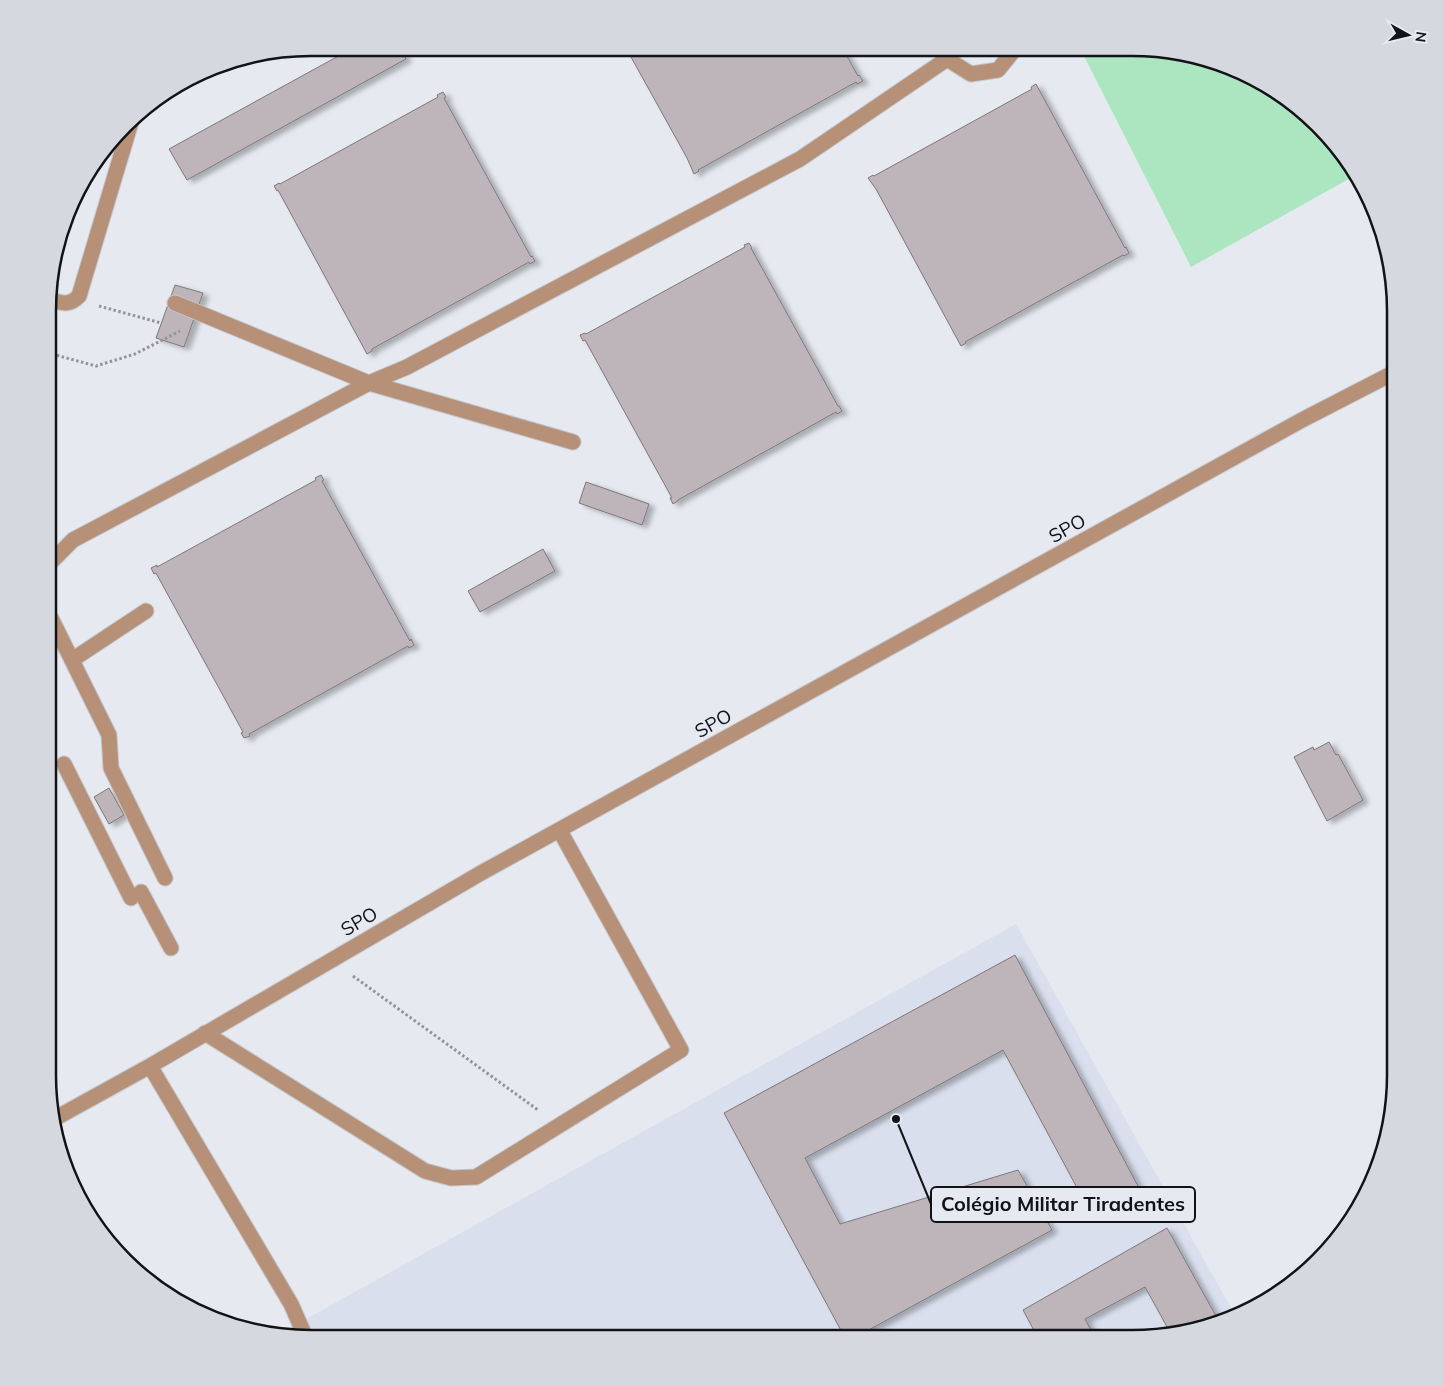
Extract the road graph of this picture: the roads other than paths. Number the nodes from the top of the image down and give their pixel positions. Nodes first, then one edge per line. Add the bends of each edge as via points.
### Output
1 (942, 56) edge
2 (948, 56) edge
3 (1009, 56) edge
4 (127, 135) edge
5 (57, 302) edge
6 (176, 303) dead end
7 (1387, 376) edge
8 (369, 383) junction
9 (573, 442) dead end
10 (56, 557) edge
11 (146, 611) dead end
12 (56, 628) edge
13 (72, 660) junction
14 (64, 764) dead end
15 (560, 831) junction
16 (165, 878) dead end
17 (171, 948) dead end
18 (205, 1033) junction
19 (150, 1066) junction
20 (59, 1116) edge
21 (302, 1329) edge

1 - 8 street via 800,159
2 - 3 street via 971,74 998,70
4 - 5 street via 79,296 73,302
6 - 8 street
7 - 15 street, SPO via 1302,420
8 - 9 street
8 - 10 street via 73,540
11 - 13 street
12 - 13 street
13 - 16 street via 109,735 111,768
14 - 17 street via 136,895
15 - 18 street, SPO
15 - 18 street via 681,1050 476,1177 451,1178 425,1171
18 - 19 street, SPO
19 - 20 street, SPO
19 - 21 street via 291,1304

